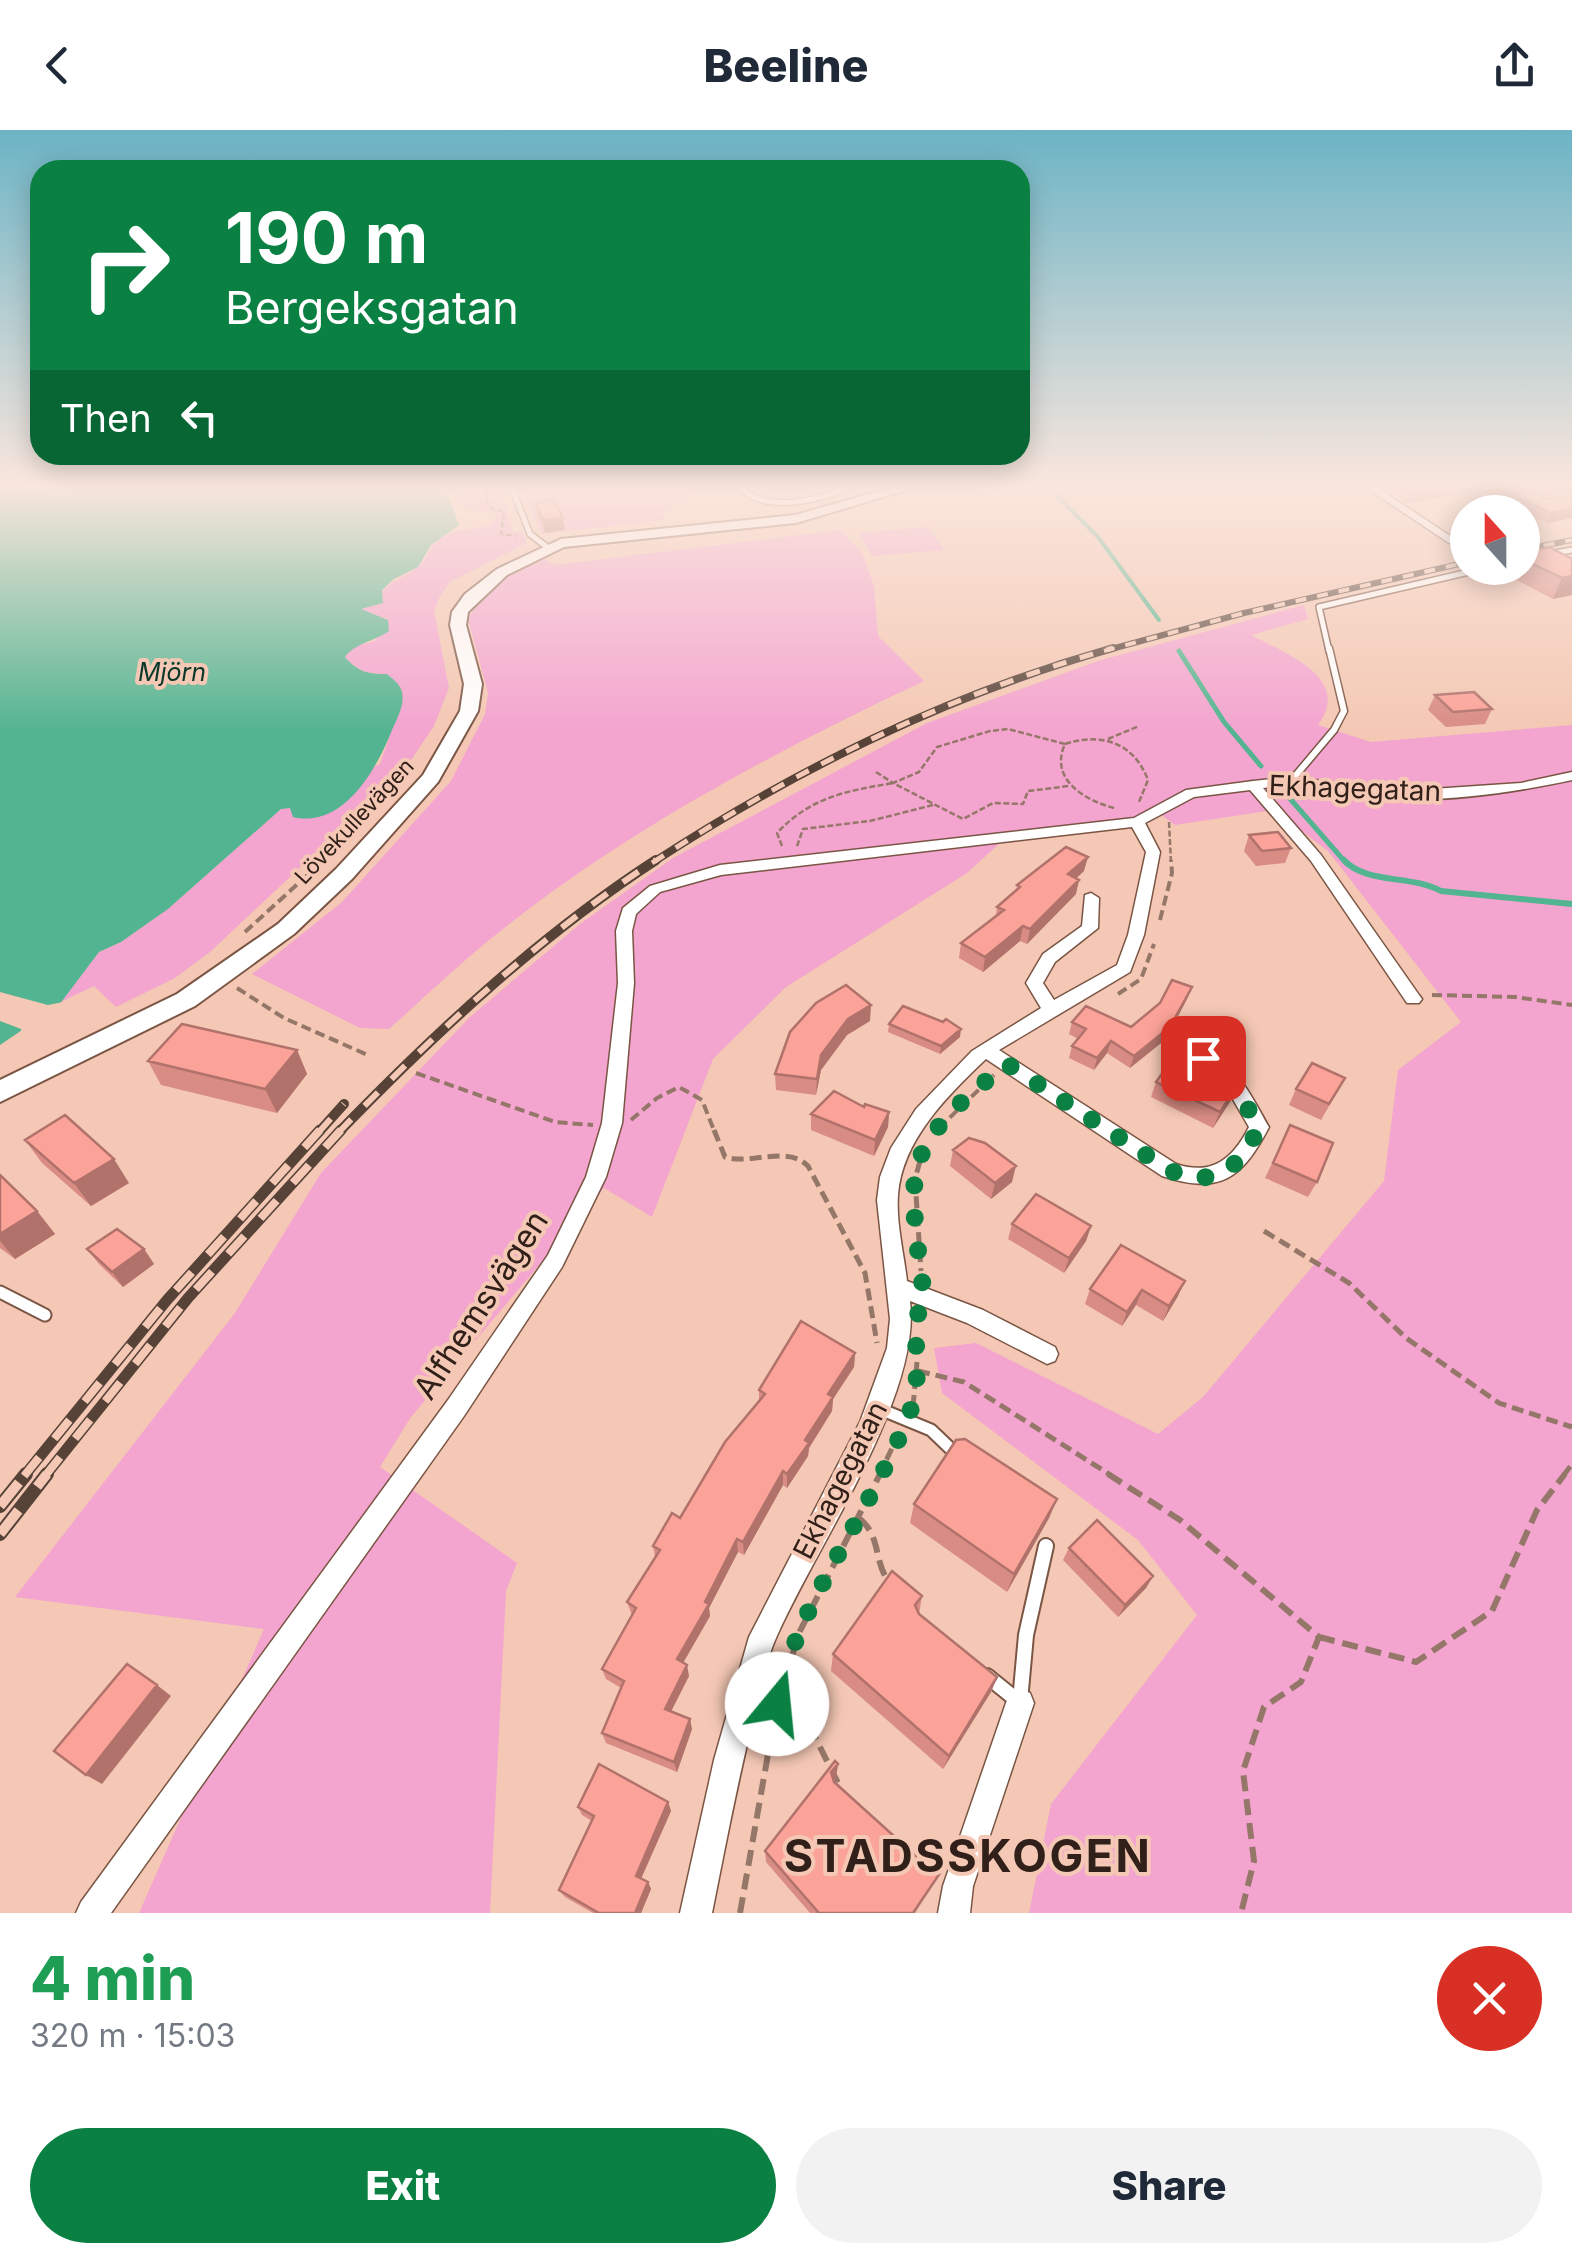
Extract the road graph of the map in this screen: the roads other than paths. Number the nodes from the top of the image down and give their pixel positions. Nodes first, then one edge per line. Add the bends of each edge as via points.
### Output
1 (512, 566) edge
2 (1450, 576) edge
3 (1572, 776) edge
4 (1291, 781) junction
5 (1253, 785) junction
6 (1134, 815) junction
7 (1091, 898) dead end
8 (1413, 999) road end
9 (1051, 1010) junction
10 (987, 1050) junction
11 (1203, 1058) dead end
12 (0, 1092) edge
13 (898, 1278) junction
14 (0, 1292) edge
15 (45, 1314) dead end
16 (1048, 1354) dead end
17 (878, 1408) junction
18 (954, 1452) edge
19 (1046, 1546) dead end
20 (972, 1663) edge
21 (1020, 1703) junction
22 (952, 1892) edge
23 (92, 1913) edge
24 (696, 1913) edge

1 - 12 street, Lövekullevägen via 460,612 471,668 469,712 431,778 367,850 286,930 220,978
2 - 4 lane via 1320,607 1344,711 1339,726
3 - 4 street, Ekhagegatan via 1520,787 1403,794
4 - 5 street, Ekhagegatan
5 - 6 street, Ekhagegatan via 1191,793
5 - 8 street via 1316,858
6 - 9 street, Ekhagegatan via 1153,852 1124,968
6 - 23 street, Alfhemsvägen via 720,870 654,889 629,912 612,1123 596,1177 555,1261
7 - 9 street via 1090,928 1049,958 1034,983
9 - 10 street, Ekhagegatan
10 - 11 street via 1169,1170 1199,1180 1226,1172 1259,1127 1226,1072
10 - 13 street, Ekhagegatan via 950,1082 901,1148 887,1200
13 - 16 street
13 - 17 street, Ekhagegatan via 898,1348
14 - 15 lane
17 - 18 lane via 931,1430
17 - 24 street, Ekhagegatan via 762,1637
19 - 21 lane via 1026,1635
20 - 21 lane
21 - 22 street

